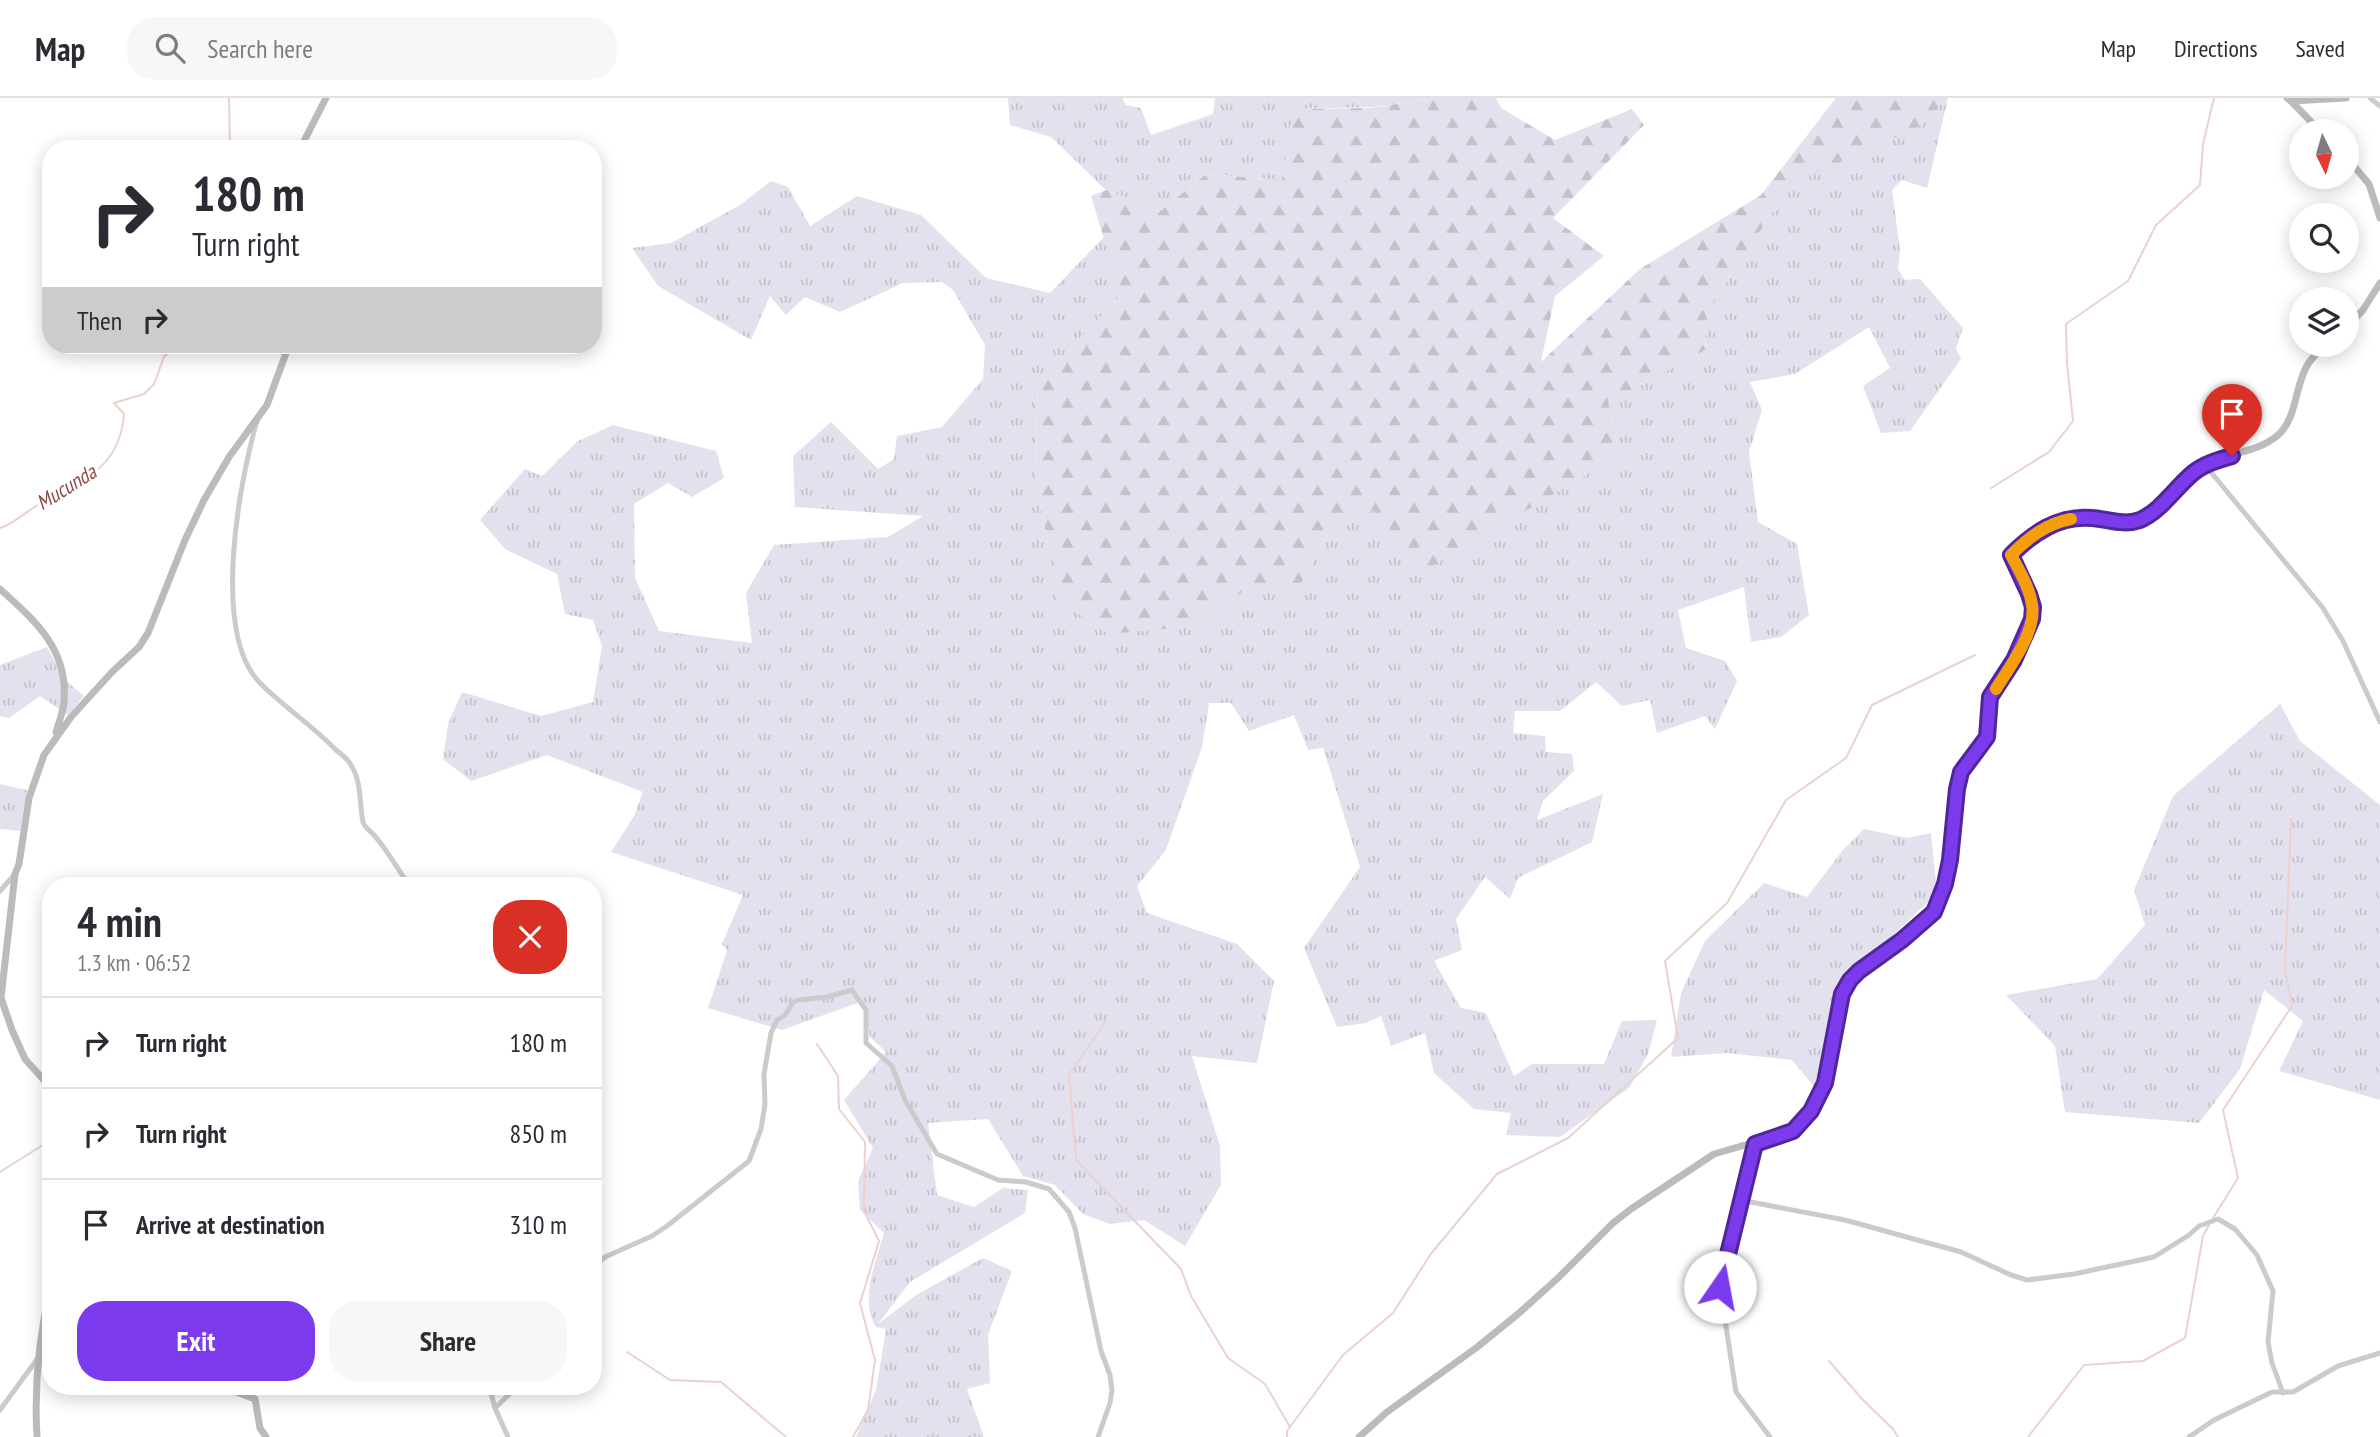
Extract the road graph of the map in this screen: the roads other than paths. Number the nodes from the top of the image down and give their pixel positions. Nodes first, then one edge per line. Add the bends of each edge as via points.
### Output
1 (326, 98) edge
2 (2346, 98) edge
3 (2370, 98) edge
4 (2289, 100) edge
5 (2380, 106) edge
6 (2308, 119) edge
7 (305, 140) edge
8 (2359, 172) edge
9 (2380, 218) edge
10 (2380, 284) edge
11 (2359, 314) edge
12 (286, 354) edge
13 (2314, 357) edge
14 (257, 420) junction
15 (2205, 465) junction
16 (0, 589) edge
17 (2380, 722) edge
18 (55, 737) junction
19 (15, 874) junction
20 (403, 877) edge
21 (0, 891) edge
22 (42, 1078) edge
23 (1755, 1144) junction
24 (1740, 1200) junction
25 (602, 1260) edge
26 (42, 1335) edge
27 (2380, 1353) edge
28 (38, 1357) junction
29 (2283, 1392) junction
30 (245, 1395) edge
31 (491, 1395) edge
32 (509, 1395) edge
33 (495, 1408) junction
34 (0, 1410) edge
35 (1371, 1426) junction
36 (37, 1437) edge
37 (266, 1437) edge
38 (509, 1437) edge
39 (1098, 1437) edge
40 (1359, 1437) edge
41 (1371, 1437) edge
42 (1770, 1437) edge
43 (2189, 1437) edge

1 - 7 street
2 - 4 street
3 - 5 street
4 - 6 street
8 - 9 street via 2369,184
10 - 11 street
12 - 14 street
13 - 15 street via 2287,425 2277,436
14 - 18 street via 204,500 148,634
14 - 20 street via 234,545 234,624 241,648 258,681 317,729 351,765 363,823
15 - 17 street via 2323,608
15 - 23 street via 2147,516 2126,523 2091,518 2055,522 2011,555 2029,594 2032,619 2014,660 1990,697 1987,737 1961,772 1950,860 1934,912 1850,980 1842,994 1825,1083 1811,1111 1793,1131
16 - 18 street via 43,629 57,659 64,680 64,702
18 - 19 street via 35,777
19 - 21 street
19 - 22 street via 1,998 25,1059
23 - 24 street
23 - 35 street via 1706,1159 1630,1209 1508,1322
24 - 29 street via 1845,1220 1951,1249 2027,1280 2154,1257 2199,1226 2218,1219 2257,1255 2273,1291 2268,1342
24 - 42 street via 1723,1268 1721,1301 1736,1392
25 - 39 street via 667,1226 749,1161 761,1129 764,1074 777,1020 793,1002 852,990 866,1010 866,1043 892,1066 905,1100 937,1154 998,1180 1049,1189 1069,1212 1112,1390
26 - 28 street
27 - 29 street via 2339,1366 2293,1392
28 - 34 street
28 - 36 street
29 - 43 street via 2265,1395
30 - 37 street via 255,1399
31 - 33 street
32 - 33 street
33 - 38 street
35 - 40 street
35 - 41 street

